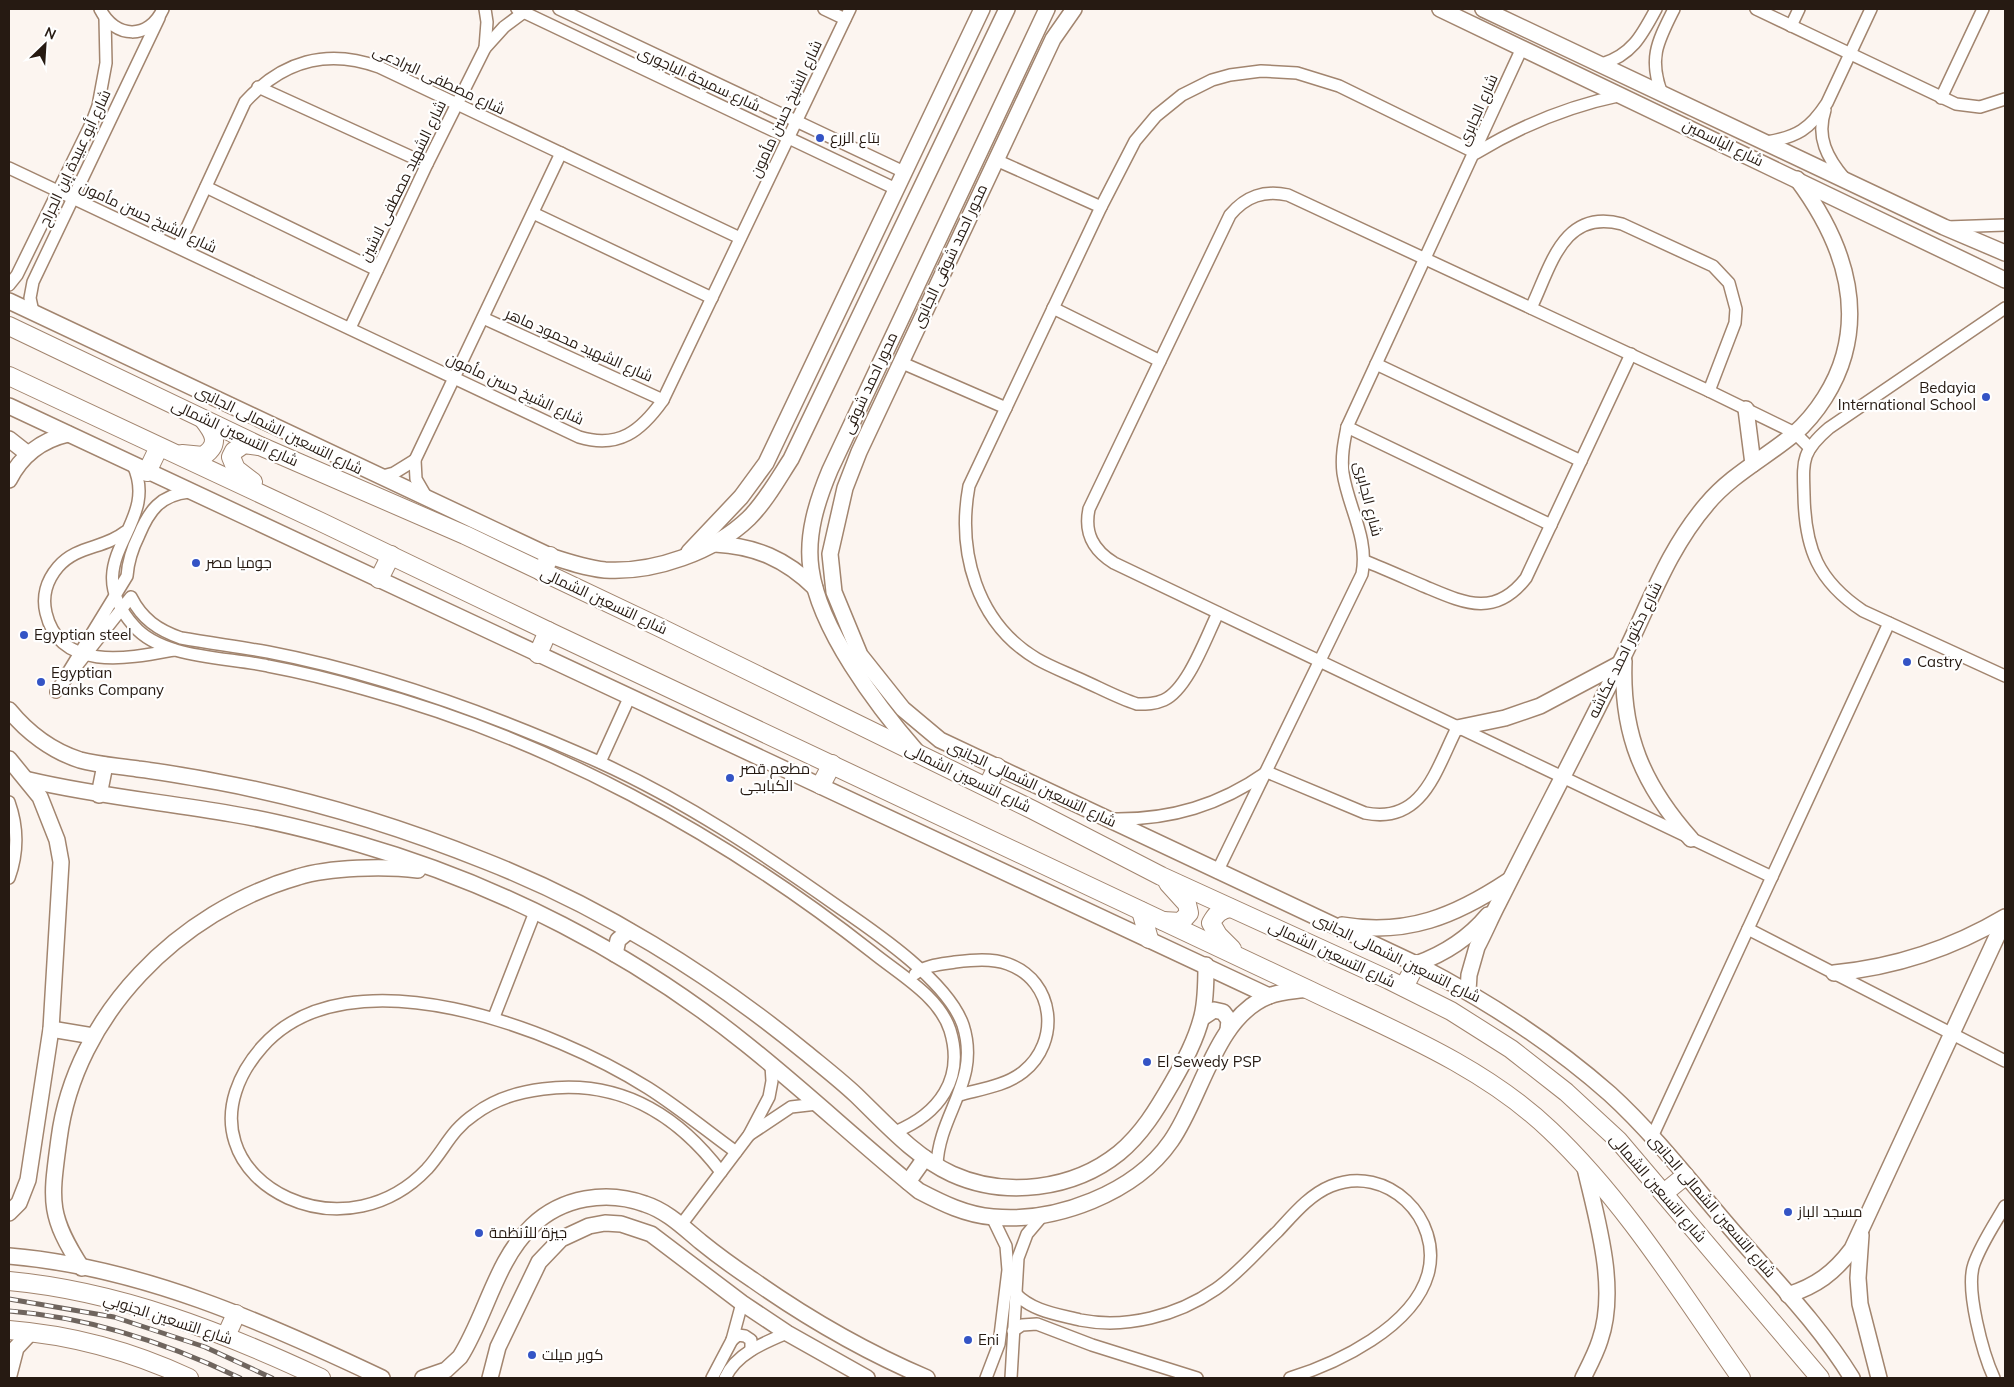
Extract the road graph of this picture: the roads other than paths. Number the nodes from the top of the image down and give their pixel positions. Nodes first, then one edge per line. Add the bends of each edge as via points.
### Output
1 (485, 9) edge
2 (559, 9) edge
3 (824, 9) edge
4 (982, 9) edge
5 (1007, 9) edge
6 (1047, 9) edge
7 (1074, 9) edge
8 (1440, 9) edge
9 (1483, 9) edge
10 (1656, 9) edge
11 (1674, 9) edge
12 (1756, 9) edge
13 (1799, 9) edge
14 (1871, 9) edge
15 (1983, 9) edge
16 (521, 10) edge
17 (162, 11) edge
18 (103, 13) edge
19 (847, 14) edge
20 (1791, 26) junction
21 (485, 48) junction
22 (1522, 48) junction
23 (1850, 54) junction
24 (1602, 64) junction
25 (258, 87) junction
26 (1662, 94) junction
27 (1623, 95) junction
28 (1941, 98) junction
29 (2005, 99) edge
30 (1827, 103) junction
31 (457, 104) junction
32 (797, 121) junction
33 (789, 138) junction
34 (1767, 142) junction
35 (1476, 152) junction
36 (561, 153) junction
37 (996, 160) junction
38 (427, 164) junction
39 (9, 168) edge
40 (904, 172) junction
41 (1797, 179) junction
42 (1846, 179) junction
43 (206, 187) junction
44 (896, 189) junction
45 (58, 192) junction
46 (72, 198) junction
47 (1101, 207) junction
48 (533, 213) junction
49 (2005, 225) edge
50 (1944, 226) junction
51 (740, 238) junction
52 (178, 247) junction
53 (2005, 253) edge
54 (1425, 258) junction
55 (377, 270) junction
56 (2005, 280) edge
57 (9, 285) edge
58 (712, 298) junction
59 (9, 301) edge
60 (1053, 308) junction
61 (1531, 308) junction
62 (2005, 308) edge
63 (33, 312) junction
64 (483, 318) junction
65 (9, 326) edge
66 (350, 328) junction
67 (1631, 354) junction
68 (1160, 361) junction
69 (900, 362) junction
70 (1376, 364) junction
71 (9, 376) edge
72 (454, 378) junction
73 (1709, 391) junction
74 (663, 400) junction
75 (9, 406) edge
76 (1006, 408) junction
77 (1746, 409) junction
78 (203, 419) junction
79 (1347, 427) junction
80 (1795, 433) junction
81 (68, 434) junction
82 (9, 439) edge
83 (260, 446) junction
84 (160, 447) junction
85 (1810, 448) junction
86 (28, 454) junction
87 (415, 460) junction
88 (1581, 461) junction
89 (1753, 464) junction
90 (140, 469) junction
91 (378, 477) junction
92 (9, 480) edge
93 (188, 492) junction
94 (429, 501) junction
95 (287, 506) junction
96 (138, 507) junction
97 (149, 512) junction
98 (1551, 525) junction
99 (126, 531) junction
100 (715, 544) junction
101 (391, 555) junction
102 (686, 555) junction
103 (1365, 561) junction
104 (546, 564) junction
105 (379, 579) junction
106 (815, 588) junction
107 (1218, 613) junction
108 (1888, 623) junction
109 (548, 631) junction
110 (175, 650) junction
111 (270, 653) junction
112 (538, 654) junction
113 (1622, 660) junction
114 (1320, 662) junction
115 (267, 666) junction
116 (2005, 676) edge
117 (630, 696) junction
118 (9, 710) edge
119 (509, 725) junction
120 (1457, 728) junction
121 (504, 737) junction
122 (940, 740) joint
123 (918, 753) junction
124 (9, 759) edge
125 (600, 762) junction
126 (832, 764) junction
127 (105, 765) junction
128 (997, 767) junction
129 (1267, 772) junction
130 (1562, 778) junction
131 (28, 780) junction
132 (821, 785) junction
133 (987, 787) junction
134 (99, 795) junction
135 (9, 802) edge
136 (1106, 819) junction
137 (1691, 839) junction
138 (442, 872) junction
139 (1217, 872) junction
140 (1161, 876) junction
141 (9, 878) edge
142 (1772, 878) junction
143 (1511, 879) junction
144 (1498, 902) junction
145 (1230, 908) junction
146 (1141, 911) junction
147 (535, 912) junction
148 (603, 917) junction
149 (2005, 918) edge
150 (1163, 921) junction
151 (1325, 922) junction
152 (1748, 929) junction
153 (629, 931) junction
154 (1150, 939) junction
155 (590, 941) junction
156 (615, 954) junction
157 (1243, 958) junction
158 (1416, 964) junction
159 (1206, 965) junction
160 (920, 970) junction
161 (1834, 973) junction
162 (908, 980) junction
163 (1306, 988) junction
164 (1404, 988) junction
165 (1468, 991) junction
166 (1269, 996) junction
167 (494, 1018) junction
168 (1202, 1018) junction
169 (51, 1029) junction
170 (1228, 1030) junction
171 (1952, 1033) junction
172 (93, 1036) junction
173 (2005, 1061) edge
174 (771, 1065) junction
175 (959, 1095) junction
176 (817, 1104) junction
177 (895, 1132) junction
178 (750, 1136) junction
179 (1652, 1137) junction
180 (736, 1152) junction
181 (931, 1162) junction
182 (1585, 1168) junction
183 (721, 1172) junction
184 (1685, 1176) junction
185 (28, 1180) junction
186 (908, 1182) junction
187 (52, 1188) junction
188 (1664, 1193) junction
189 (2005, 1206) edge
190 (9, 1213) edge
191 (1044, 1214) junction
192 (992, 1217) junction
193 (681, 1225) junction
194 (1862, 1232) junction
195 (9, 1256) edge
196 (82, 1268) junction
197 (9, 1281) edge
198 (1015, 1293) junction
199 (1788, 1295) junction
200 (742, 1304) junction
201 (236, 1314) junction
202 (9, 1330) edge
203 (1012, 1330) junction
204 (32, 1332) junction
205 (787, 1332) junction
206 (226, 1336) junction
207 (732, 1340) junction
208 (751, 1350) junction
209 (454, 1371) edge
210 (9, 1375) edge
211 (189, 1378) edge
212 (321, 1378) edge
213 (382, 1378) edge
214 (423, 1378) edge
215 (490, 1378) edge
216 (712, 1378) edge
217 (725, 1378) edge
218 (867, 1378) edge
219 (927, 1378) edge
220 (986, 1378) edge
221 (1011, 1378) edge
222 (1197, 1378) edge
223 (1290, 1378) edge
224 (1583, 1378) edge
225 (1741, 1378) edge
226 (1820, 1378) edge
227 (1852, 1378) edge
228 (1879, 1378) edge
229 (1994, 1378) edge

1 - 21 street, شارع الشهيد مصطفى لاشين
2 - 32 street, شارع سميحة الباجورى
3 - 19 street
4 - 40 street
5 - 100 street via 791,459 771,492 748,518
6 - 106 street, محور احمد شوقى via 820,493 810,543 810,568
7 - 37 street, محور احمد شوقى الجانبى via 1053,39
8 - 22 street, شارع الياسمين
9 - 24 street, شارع الياسمين
10 - 24 street via 1632,49
11 - 26 street via 1656,46 1655,70
12 - 20 street
13 - 20 street
14 - 23 street
15 - 28 street
16 - 21 street, شارع الشهيد مصطفى لاشين
16 - 33 street, شارع سميحة الباجورى
17 - 18 street via 142,30 132,32 117,28
17 - 46 street, شارع أبو عبيدة إبن الجراح
18 - 45 street, شارع أبو عبيدة إبن الجراح via 106,63 98,106
19 - 32 street, شارع الشيخ حسن مأمون
20 - 23 street
21 - 31 street, شارع الشهيد مصطفى لاشين
22 - 27 street, شارع الياسمين
22 - 35 street, شارع الجابرى
23 - 28 street
23 - 30 street
24 - 26 street, شارع الياسمين
25 - 31 street, شارع مصطفى البرادعى via 307,61 343,57 379,67
25 - 38 street
25 - 43 street, شارع مصطفى البرادعى via 245,102
26 - 34 street, شارع الياسمين
27 - 35 street via 1545,117
27 - 41 street, شارع الياسمين
28 - 29 street via 1968,107 1991,106
30 - 34 street via 1818,118 1803,131 1786,139
30 - 42 street via 1822,119 1826,152
31 - 36 street, شارع مصطفى البرادعى
31 - 38 street, شارع الشهيد مصطفى لاشين
32 - 33 street, شارع الشيخ حسن مأمون
32 - 40 street, شارع سميحة الباجورى
33 - 44 street, شارع سميحة الباجورى
33 - 51 street, شارع الشيخ حسن مأمون
34 - 42 street, شارع الياسمين
35 - 47 street via 1318,78 1275,71 1248,72 1212,80 1182,95 1156,116 1135,141
35 - 54 street, شارع الجابرى
36 - 48 street
36 - 51 street, شارع مصطفى البرادعى
37 - 47 street
37 - 69 street, محور احمد شوقى الجانبى
38 - 55 street, شارع الشهيد مصطفى لاشين
39 - 45 street, شارع الشيخ حسن مأمون
40 - 44 street
41 - 56 street, شارع الياسمين
41 - 80 street, شارع دكتور احمد عكاشه via 1820,209 1835,239 1845,272 1849,305 1844,354 1832,384 1816,411
42 - 50 street, شارع الياسمين
43 - 52 street, شارع مصطفى البرادعى
43 - 55 street
44 - 102 street via 766,463 741,498
45 - 46 street, شارع الشيخ حسن مأمون
45 - 57 street, شارع أبو عبيدة إبن الجراح via 18,275
46 - 52 street, شارع الشيخ حسن مأمون
46 - 63 street, شارع أبو عبيدة إبن الجراح via 30,291
47 - 60 street
48 - 58 street
48 - 64 street
49 - 50 street
50 - 53 street, شارع الياسمين
51 - 58 street, شارع الشيخ حسن مأمون
52 - 66 street, شارع الشيخ حسن مأمون
54 - 61 street
54 - 68 street via 1288,195 1276,192 1256,195 1230,215
54 - 70 street, شارع الجابرى
55 - 66 street, شارع الشهيد مصطفى لاشين
58 - 74 street, شارع الشيخ حسن مأمون
59 - 63 street, شارع التسعين الشمالى الجانبى
60 - 68 street
60 - 76 street
61 - 67 street
61 - 73 street via 1564,240 1575,228 1590,221 1622,224 1713,266 1729,283 1736,309 1735,323
62 - 85 street via 1829,428
63 - 91 street, شارع التسعين الشمالى الجانبى
64 - 72 street
64 - 74 street, شارع الشهيد محمود ماهر
65 - 78 main road, شارع التسعين الشمالى
66 - 72 street, شارع الشيخ حسن مأمون
67 - 73 street
67 - 88 street
68 - 107 street via 1089,509 1087,529 1094,546 1103,556
69 - 76 street
69 - 122 street, محور احمد شوقى الجانبى via 845,488 830,554 834,592 860,656 903,709
70 - 79 street, شارع الجابرى
70 - 88 street
71 - 84 main road
72 - 74 street, شارع الشيخ حسن مأمون via 592,441 608,442 638,429
72 - 87 street
73 - 77 street
75 - 81 street
76 - 107 street via 969,486 964,531 974,581 986,607 1015,642 1036,658 1124,700 1152,704 1165,700 1184,681
77 - 80 street
77 - 89 street
78 - 83 main road, شارع التسعين الشمالى
78 - 84 main road via 213,432 215,442 212,450 203,456
79 - 98 street
79 - 103 street, شارع الجابرى via 1343,472 1364,546
80 - 85 street
80 - 89 street, شارع دكتور احمد عكاشه
81 - 86 street via 41,444
81 - 90 street
82 - 86 street
83 - 95 main road via 244,444 238,447 231,457 232,463 241,474
83 - 104 main road, شارع التسعين الشمالى
84 - 90 main road
84 - 95 main road
85 - 108 street via 1803,462 1809,545 1830,584 1845,599
86 - 92 street
87 - 91 street via 394,473
87 - 94 street via 418,485
88 - 98 street
89 - 113 street, شارع دكتور احمد عكاشه via 1726,483 1676,545
90 - 93 street
90 - 96 street
91 - 94 street, شارع التسعين الشمالى الجانبى
93 - 97 street via 164,499
93 - 105 street
94 - 104 street, شارع التسعين الشمالى الجانبى
95 - 101 main road
96 - 97 street
96 - 99 street
97 - 111 street via 130,554 127,576 56,692 131,597 147,620 169,634
98 - 103 street via 1526,578 1512,593 1494,602 1464,603
99 - 110 street via 113,565 113,585 118,601 141,634 152,642
99 - 110 street via 108,542 81,549 62,563 46,588 47,618 60,639 90,656 130,658
100 - 102 street
100 - 106 street via 734,544 770,554 802,574
101 - 105 main road
101 - 109 main road
102 - 104 street via 648,567 606,570
103 - 114 street, شارع الجابرى via 1358,586
104 - 123 main road, شارع التسعين الشمالى
105 - 112 street
106 - 123 street, محور احمد شوقى via 835,638 855,670
107 - 114 street
108 - 116 street
108 - 142 street
109 - 112 main road
109 - 126 main road
110 - 115 street
111 - 115 street
111 - 119 street via 418,692
112 - 117 street
113 - 120 street via 1534,708
113 - 130 street, شارع دكتور احمد عكاشه
113 - 137 street via 1627,722 1636,755 1668,814
114 - 120 street
114 - 129 street, شارع الجابرى
115 - 121 street via 366,689
117 - 125 street
117 - 132 street
118 - 127 street via 55,750 79,760
119 - 121 street
119 - 125 street
120 - 129 street via 1422,796 1404,810 1392,814 1365,813
120 - 130 street
121 - 162 street via 619,789 697,832 776,880
122 - 128 street, شارع التسعين الشمالى الجانبى
123 - 133 main road, شارع التسعين الشمالى
124 - 131 street
125 - 160 street via 705,819 784,868 875,932
126 - 132 main road
126 - 146 main road
127 - 134 street
127 - 148 street via 255,789 386,824 489,862
128 - 133 main road
128 - 136 street, شارع التسعين الشمالى الجانبى
129 - 136 street via 1226,797 1190,811 1144,819
129 - 139 street, شارع الجابرى
130 - 137 street
130 - 143 street, شارع دكتور احمد عكاشه
131 - 134 street
131 - 169 street via 50,818 60,862
132 - 154 street
133 - 140 main road, شارع التسعين الشمالى
134 - 138 street via 276,822 360,844
135 - 141 street via 16,833
136 - 139 street, شارع التسعين الشمالى الجانبى
137 - 142 street
138 - 147 street
138 - 172 street via 361,868 299,876 226,907 188,931 155,958 120,998
139 - 151 street, شارع التسعين الشمالى الجانبى
140 - 145 main road, شارع التسعين الشمالى
140 - 150 main road via 1190,909 1188,917 1181,922
142 - 152 street
143 - 144 street, شارع دكتور احمد عكاشه
143 - 151 street via 1454,913 1423,924 1389,929 1356,928
144 - 158 street, شارع دكتور احمد عكاشه via 1461,941 1439,956
144 - 165 street, شارع دكتور احمد عكاشه via 1472,959
145 - 157 main road via 1215,915 1211,923 1218,935
145 - 164 main road, شارع التسعين الشمالى
146 - 150 main road
146 - 154 main road
147 - 155 street
147 - 167 street
148 - 153 street
148 - 155 street via 601,931
149 - 161 street via 1940,950 1905,962
149 - 171 street
150 - 157 main road
151 - 158 street, شارع التسعين الشمالى الجانبى
152 - 161 street
152 - 179 street
153 - 156 street via 618,940
153 - 177 street via 728,993 802,1050
154 - 159 street
155 - 156 street
156 - 174 street via 712,1018
157 - 163 main road
158 - 164 main road
158 - 165 street, شارع التسعين الشمالى الجانبى
159 - 166 street
159 - 168 street
160 - 162 street
160 - 175 street via 944,991 963,1026 967,1066
160 - 175 street via 961,962 1000,961 1029,976 1040,988 1046,1003 1049,1021 1046,1039 1032,1064 1005,1082
161 - 171 street
162 - 177 street via 938,1008 948,1025 954,1044 954,1061 942,1098 913,1125
163 - 166 street
163 - 182 main road via 1471,1072 1550,1130
164 - 188 main road, شارع التسعين الشمالى via 1452,1011 1511,1049 1566,1092 1618,1140
165 - 179 street, شارع التسعين الشمالى الجانبى via 1518,1022 1582,1071
166 - 170 street via 1252,1005
167 - 180 street via 544,1037 625,1075
167 - 183 street via 438,1006 367,1002 329,1006 301,1016 267,1042 238,1084 231,1118 233,1138 240,1156 261,1181 289,1199 331,1209 363,1207 389,1197 417,1178 430,1166 455,1130 483,1108 517,1094 571,1086 611,1091 654,1110 692,1139
168 - 170 street via 1209,1011 1223,1012 1229,1020
168 - 181 street via 1188,1054 1155,1112 1118,1154 1091,1170 1062,1181 1017,1188 971,1181
169 - 172 street
169 - 185 street
170 - 191 street via 1188,1113 1170,1142 1147,1167 1120,1187 1092,1200
171 - 173 street
171 - 194 street
172 - 187 street via 67,1099
174 - 176 street
174 - 178 street via 770,1097
175 - 181 street
176 - 178 street via 792,1107
176 - 186 street
177 - 181 street
178 - 180 street
179 - 184 street, شارع التسعين الشمالى الجانبى
180 - 183 street
181 - 186 street
182 - 224 street via 1600,1232 1606,1311 1601,1339
182 - 225 main road via 1646,1242
183 - 193 street
184 - 188 main road
184 - 199 street, شارع التسعين الشمالى الجانبى
185 - 187 street via 40,1191
185 - 190 street via 19,1203
186 - 192 street via 944,1204
187 - 196 street via 60,1231
188 - 226 main road, شارع التسعين الشمالى
189 - 229 street via 1973,1266 1977,1330
191 - 192 street
191 - 198 street via 1021,1245
192 - 220 street via 1006,1246 1008,1270 999,1344
193 - 209 street via 646,1204 607,1197 587,1198 550,1213 533,1225 513,1249
193 - 219 street via 753,1281 807,1315
194 - 199 street via 1840,1265 1825,1278
194 - 228 street via 1858,1278 1860,1304
195 - 196 street
196 - 201 street via 141,1281
197 - 206 main road, شارع التسعين الجنوبي via 110,1300
198 - 203 street
198 - 223 street via 1037,1309 1089,1322 1119,1323 1169,1313 1216,1288 1313,1196 1332,1185 1367,1182 1394,1190 1408,1202 1425,1225 1431,1263 1425,1283 1400,1316 1380,1333 1338,1360
199 - 227 street, شارع التسعين الشمالى الجانبى via 1828,1341
200 - 205 street
200 - 207 street
200 - 215 street via 651,1234 621,1224 589,1226 561,1239 539,1262 498,1347
201 - 206 main road
201 - 213 street
202 - 204 main road
203 - 221 street
203 - 222 street via 1022,1325 1037,1324
204 - 210 street via 16,1348
204 - 211 main road via 107,1347
205 - 208 street
205 - 218 street
206 - 212 main road, شارع التسعين الجنوبي
207 - 208 street via 738,1335 746,1336 752,1344
207 - 216 street
208 - 217 street via 737,1360
209 - 214 street via 446,1370

